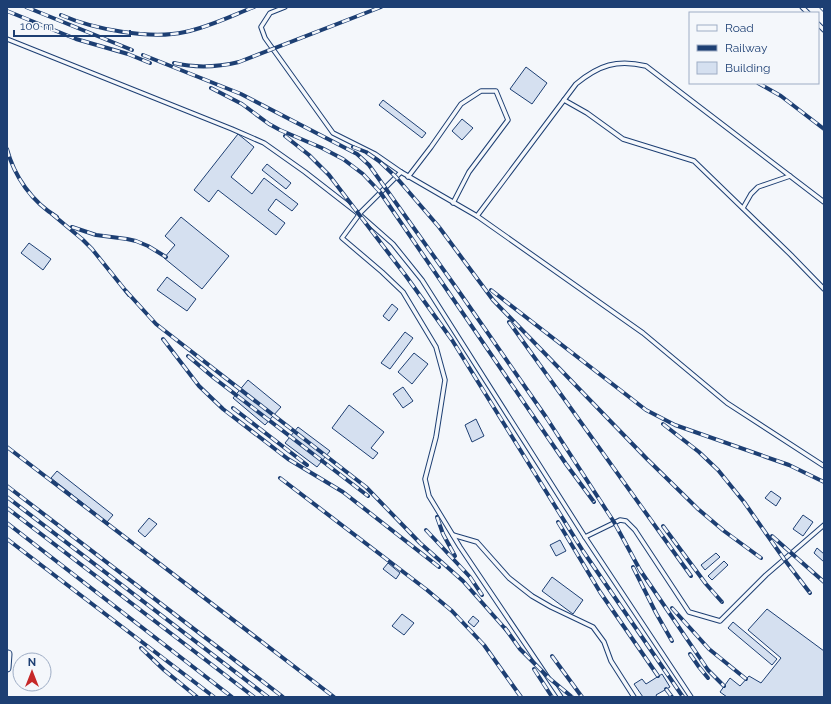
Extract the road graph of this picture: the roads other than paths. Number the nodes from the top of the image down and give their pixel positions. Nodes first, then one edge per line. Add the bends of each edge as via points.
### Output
1 (285, 7) edge
2 (7, 39) edge
3 (564, 100) junction
4 (400, 172) junction
5 (790, 176) junction
6 (408, 177) junction
7 (824, 202) edge
8 (453, 203) junction
9 (743, 208) junction
10 (359, 214) junction
11 (477, 216) junction
12 (824, 282) edge
13 (818, 283) junction
14 (824, 289) edge
15 (824, 466) edge
16 (824, 525) edge
17 (452, 535) junction
18 (585, 537) junction
19 (8, 654) dead end
20 (7, 668) edge
21 (561, 697) edge
22 (634, 697) edge
23 (691, 697) edge

1 - 4 lane via 270,13 261,27 265,38 333,133 375,154
2 - 10 lane via 264,143
3 - 5 lane via 576,84 590,72 610,64 632,63 646,66
3 - 9 lane via 623,139 694,161
3 - 11 lane
4 - 6 lane
4 - 10 lane
5 - 7 lane
5 - 9 lane via 758,187
6 - 8 lane
6 - 8 lane via 461,104 481,91 496,90 508,120 469,172
8 - 11 lane
9 - 13 lane
10 - 17 lane via 342,238 403,292 436,347 445,380 436,436 425,479 429,496
10 - 18 lane via 393,244 422,280
11 - 15 lane via 643,333 727,403
12 - 13 lane
13 - 14 lane
16 - 18 lane via 766,574 720,621 690,612 635,530 626,521 620,520
17 - 21 lane
17 - 22 lane via 477,542 509,578 532,596 593,627
18 - 23 lane
19 - 20 street

